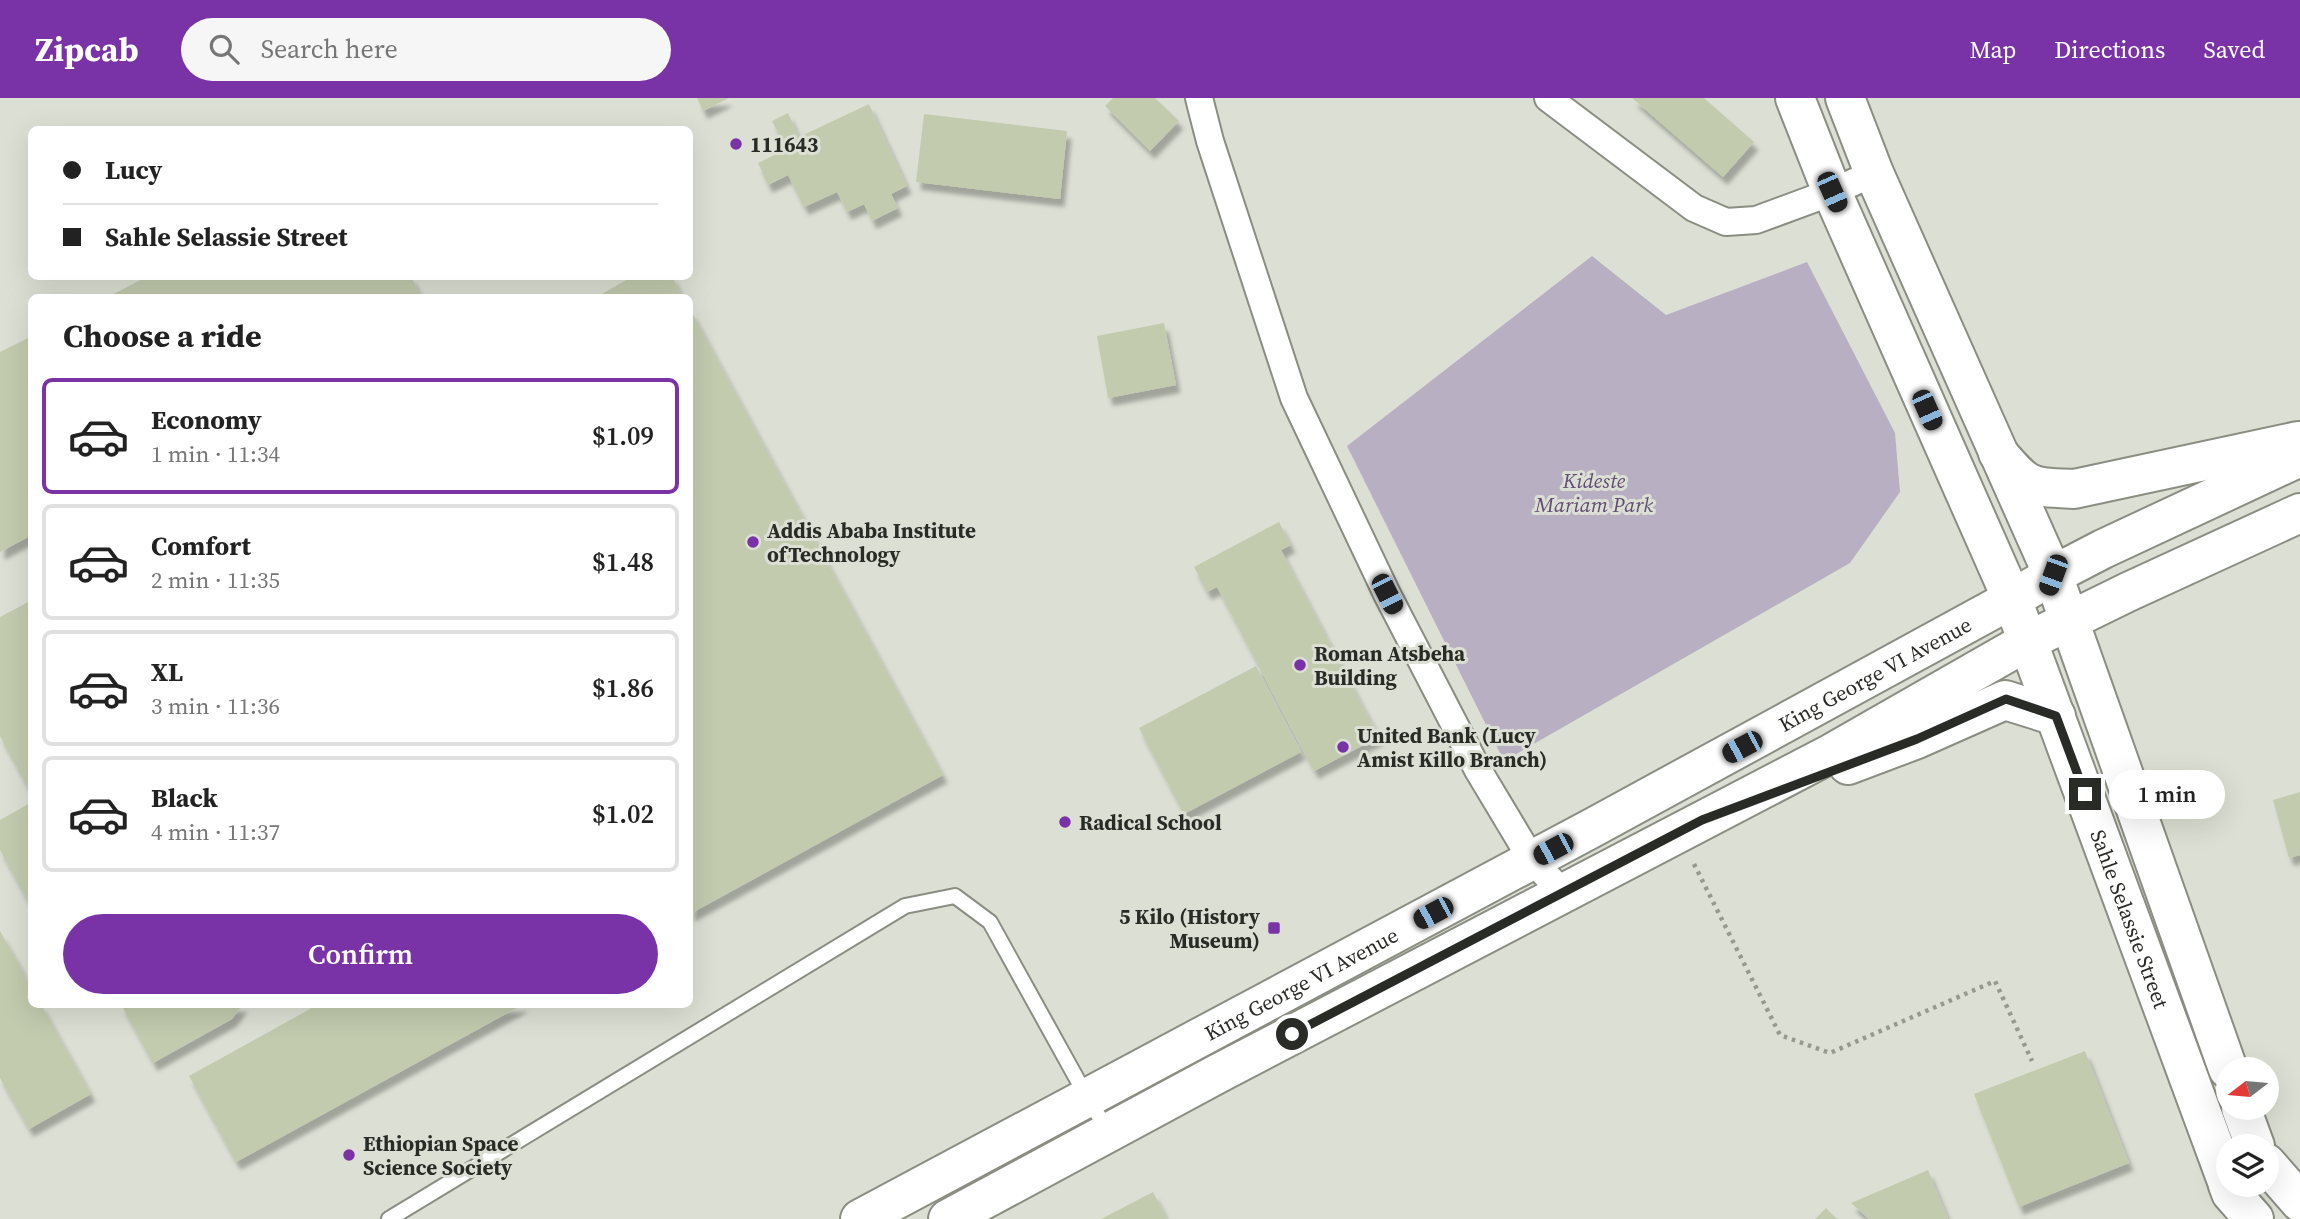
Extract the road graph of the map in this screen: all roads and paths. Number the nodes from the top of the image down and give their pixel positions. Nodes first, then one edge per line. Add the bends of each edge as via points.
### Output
1 (1199, 98) edge
2 (1548, 98) edge
3 (1795, 98) edge
4 (1845, 98) edge
5 (1874, 173) junction
6 (1832, 192) junction
7 (2300, 440) edge
8 (1998, 453) junction
9 (2300, 457) edge
10 (2300, 513) edge
11 (2053, 575) junction
12 (2012, 599) junction
13 (2070, 620) junction
14 (2028, 641) junction
15 (2056, 716) junction
16 (1690, 826) junction
17 (1532, 860) junction
18 (1562, 892) junction
19 (2224, 1057) edge
20 (2032, 1061) dead end
21 (1088, 1099) junction
22 (1110, 1133) junction
23 (2216, 1151) edge
24 (2279, 1178) edge
25 (2300, 1202) edge
26 (950, 1204) edge
27 (389, 1219) edge
28 (860, 1219) edge

1 - 17 street via 1294,398 1387,594 1478,770
2 - 6 street via 1695,208 1726,222 1756,220
3 - 6 main road, Sahle Selassie Street
4 - 5 main road
5 - 6 street
5 - 8 main road
6 - 12 main road, Sahle Selassie Street
7 - 8 main road via 2074,489 2038,488 2020,479
8 - 11 main road
9 - 11 main road, King George VI Avenue
10 - 13 main road
11 - 12 main road, King George VI Avenue
11 - 13 main road
11 - 14 main road
12 - 14 main road, Sahle Selassie Street
12 - 17 main road, King George VI Avenue
13 - 14 main road, King George VI Avenue
13 - 19 main road
14 - 15 main road, Sahle Selassie Street
14 - 16 main road, King George VI Avenue via 1832,753
15 - 16 main road via 2006,699 1917,739
15 - 23 main road, Sahle Selassie Street
16 - 18 main road, King George VI Avenue
16 - 20 path via 1780,1035 1830,1053 1995,981
17 - 18 street
17 - 21 main road, King George VI Avenue
18 - 22 main road, King George VI Avenue
21 - 22 lane
21 - 26 main road, King George VI Avenue
21 - 27 lane via 990,922 955,896 905,906
22 - 26 main road, King George VI Avenue
24 - 25 main road
26 - 28 main road, King George VI Avenue

